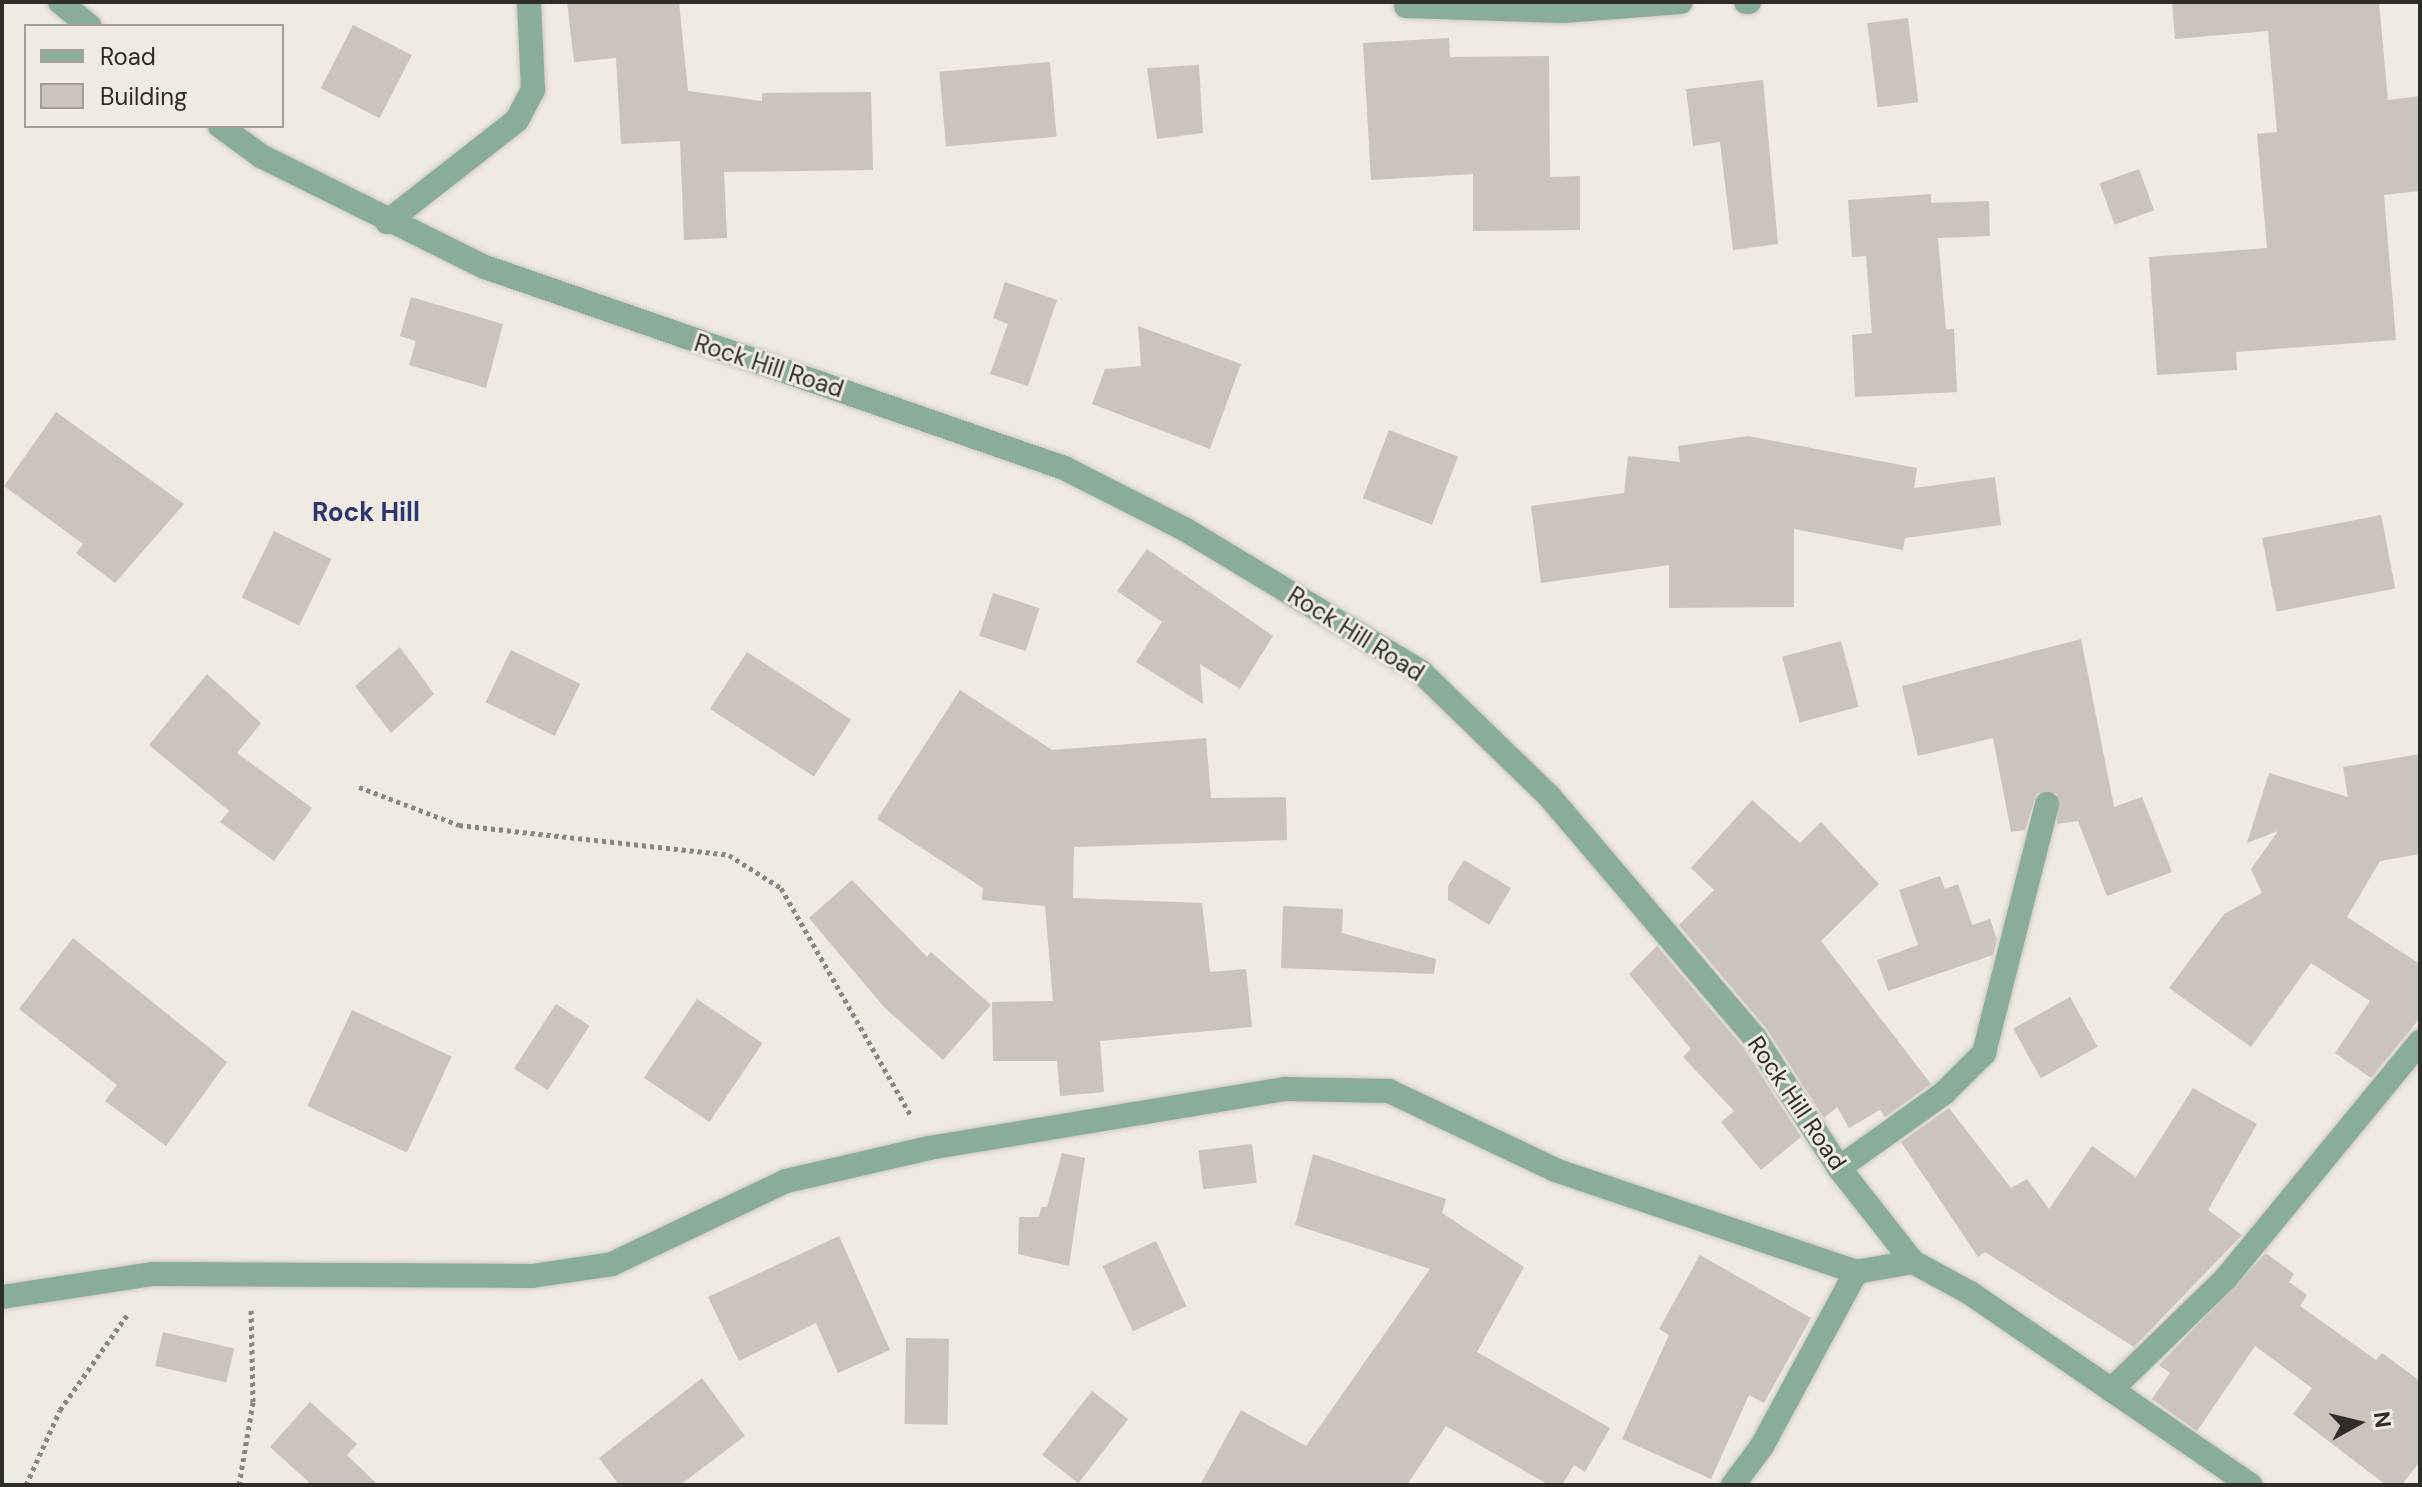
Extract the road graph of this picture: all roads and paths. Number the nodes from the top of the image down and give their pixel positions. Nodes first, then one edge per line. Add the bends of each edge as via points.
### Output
1 (60, 2) edge
2 (529, 2) edge
3 (1681, 2) edge
4 (1406, 6) dead end
5 (88, 24) edge
6 (223, 128) edge
7 (387, 222) junction
8 (359, 787) dead end
9 (2047, 804) dead end
10 (2420, 1042) edge
11 (929, 1148) junction
12 (1839, 1168) junction
13 (1913, 1262) junction
14 (1856, 1272) junction
15 (153, 1274) junction
16 (252, 1277) junction
17 (2, 1297) edge
18 (2111, 1390) junction
19 (26, 1485) edge
20 (239, 1485) edge
21 (1733, 1485) edge
22 (2250, 1485) edge

1 - 5 street
2 - 7 street via 533,90 517,120
3 - 4 street via 1564,11
6 - 7 street, Rock Hill Road via 261,156
7 - 12 street, Rock Hill Road via 485,267 640,324 1064,468 1186,530 1420,671 1549,796 1755,1038
8 - 11 path via 459,825 729,855 781,888
9 - 12 street via 1984,1053 1944,1093
10 - 18 street via 2226,1278
11 - 14 street via 1287,1089 1389,1091 1555,1170
11 - 16 street via 786,1181 612,1264 532,1276
12 - 13 street, Rock Hill Road
13 - 14 street
13 - 18 street, Rock Hill Road
14 - 21 street via 1762,1446
15 - 16 street
15 - 17 street
15 - 19 path via 60,1410
16 - 20 path via 253,1402
18 - 22 street, Rock Hill Road

